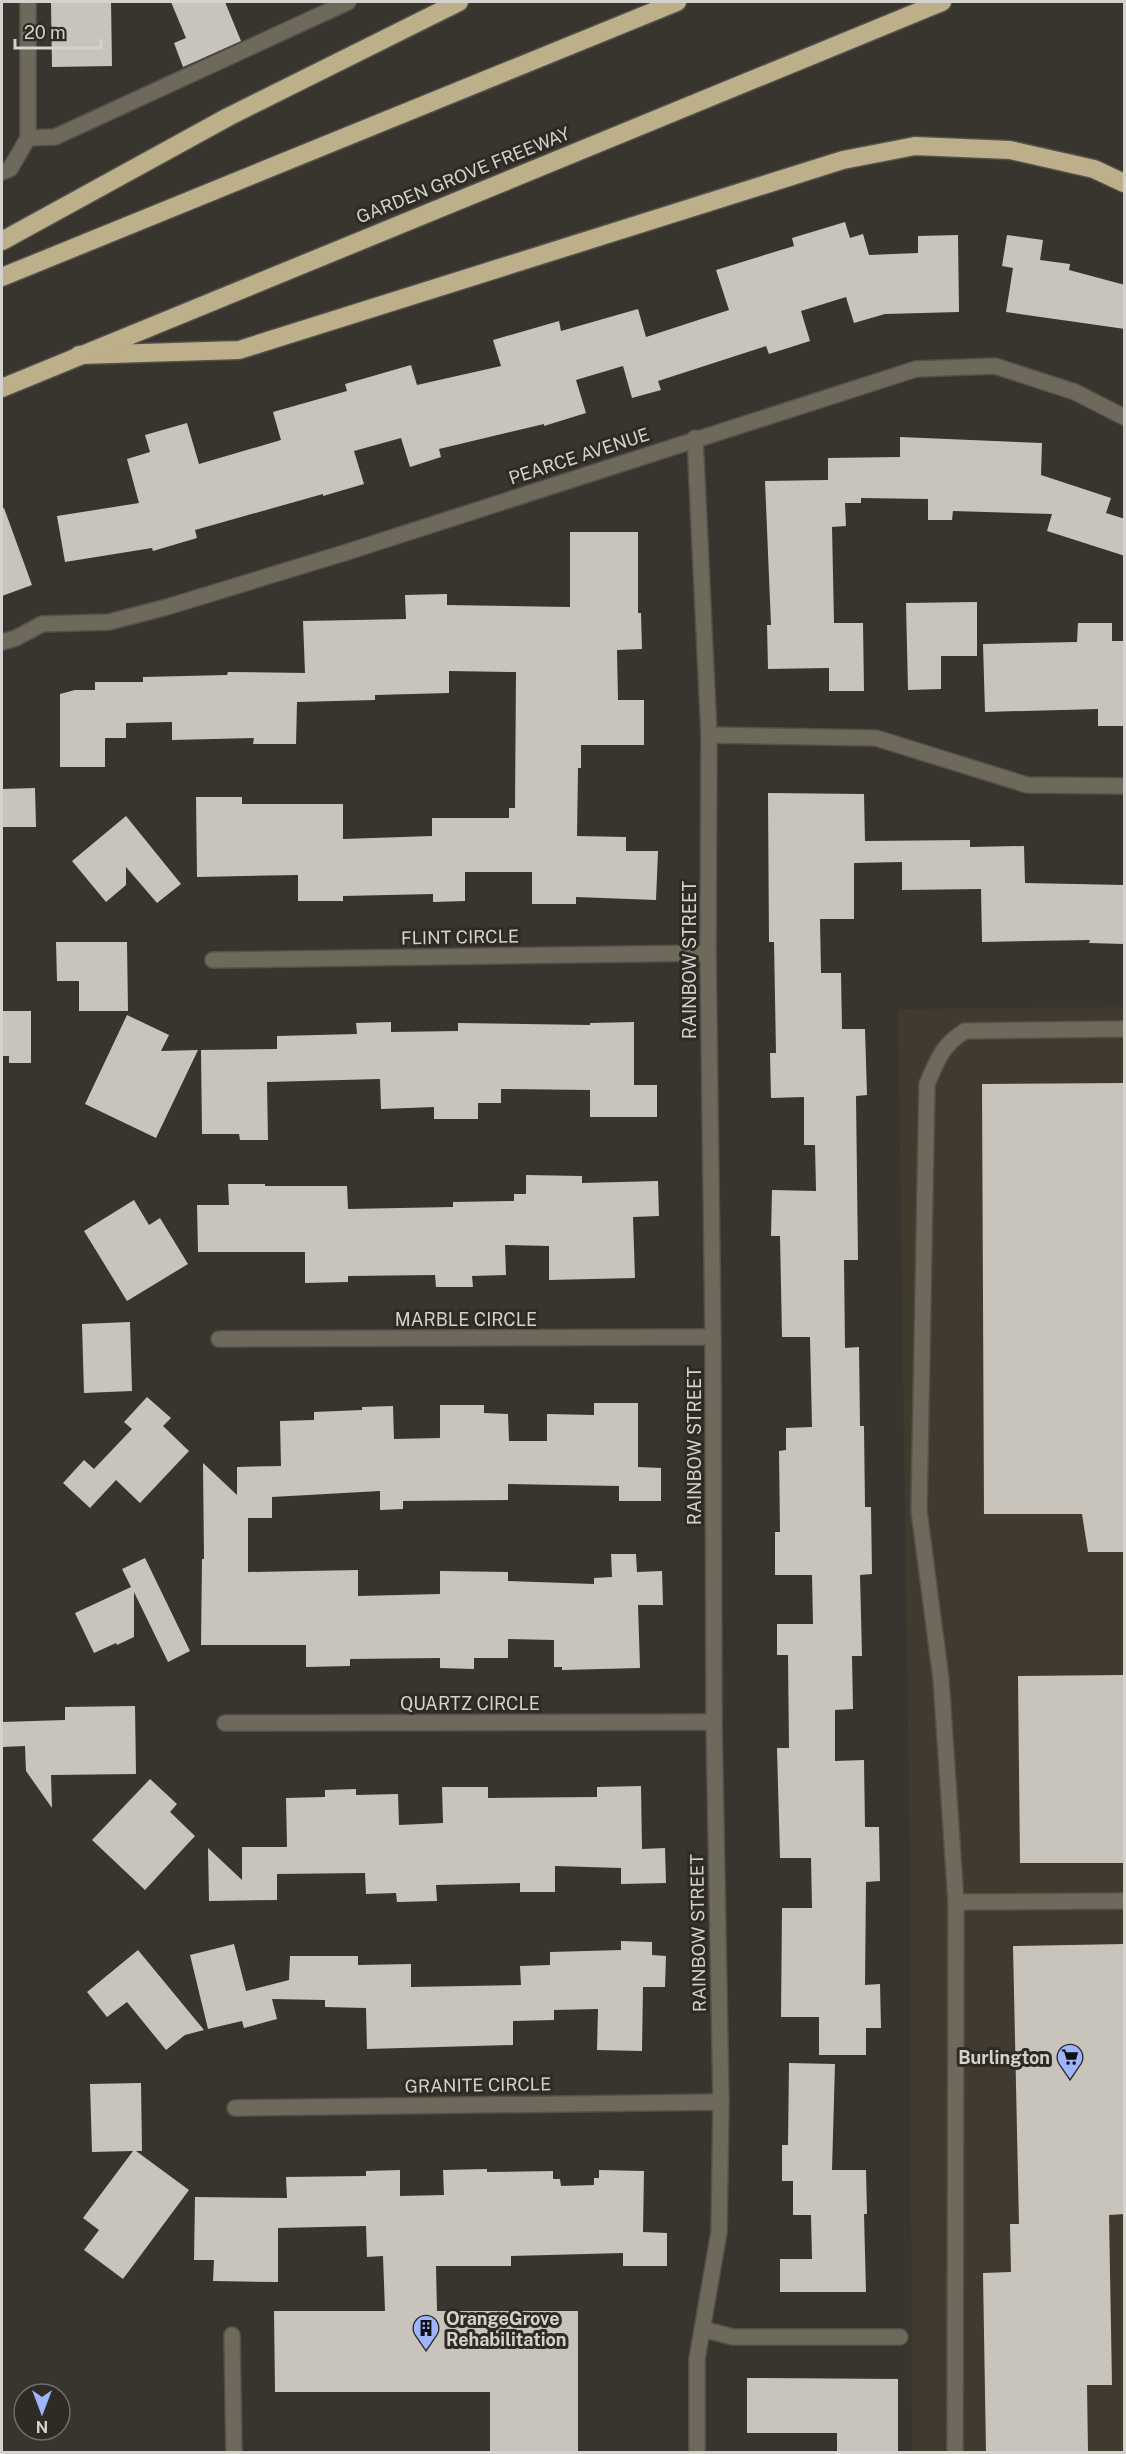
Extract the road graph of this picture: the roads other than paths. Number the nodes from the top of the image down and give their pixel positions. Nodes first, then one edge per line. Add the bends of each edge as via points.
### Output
1 (28, 2) edge
2 (348, 2) edge
3 (459, 2) edge
4 (677, 2) edge
5 (942, 2) edge
6 (28, 138) junction
7 (2, 172) edge
8 (1125, 183) edge
9 (2, 241) edge
10 (2, 277) edge
11 (80, 355) junction
12 (2, 388) edge
13 (1125, 417) edge
14 (695, 438) junction
15 (2, 642) edge
16 (709, 735) junction
17 (1125, 786) edge
18 (708, 953) junction
19 (213, 960) dead end
20 (1125, 1029) edge
21 (713, 1337) junction
22 (219, 1339) dead end
23 (714, 1722) junction
24 (225, 1723) dead end
25 (1125, 1901) edge
26 (956, 1902) junction
27 (721, 2102) junction
28 (235, 2108) dead end
29 (702, 2329) junction
30 (232, 2335) dead end
31 (900, 2337) dead end
32 (234, 2452) edge
33 (698, 2452) edge
34 (955, 2452) edge

1 - 6 street
2 - 6 street via 55,137
3 - 9 highway via 228,117
4 - 10 highway
5 - 11 highway, GARDEN GROVE FREEWAY
6 - 7 street via 10,168
8 - 11 highway via 1094,169 1010,150 915,146 843,160 239,351
11 - 12 highway, GARDEN GROVE FREEWAY
13 - 14 street, PEARCE AVENUE via 1075,392 995,366 916,369
14 - 15 street, PEARCE AVENUE via 167,607 109,622 42,624
14 - 16 street, RAINBOW STREET
16 - 17 street via 876,738 1028,785
16 - 18 street, RAINBOW STREET
18 - 19 street, FLINT CIRCLE
18 - 21 street, RAINBOW STREET
20 - 26 street via 965,1031 940,1053 927,1084 920,1511 941,1679
21 - 22 street, MARBLE CIRCLE
21 - 23 street, RAINBOW STREET
23 - 24 street, QUARTZ CIRCLE
23 - 27 street, RAINBOW STREET
25 - 26 street
26 - 34 street
27 - 28 street, GRANITE CIRCLE
27 - 29 street, RAINBOW STREET via 719,2232
29 - 31 street via 733,2337
29 - 33 street, RAINBOW STREET via 697,2359
30 - 32 street

